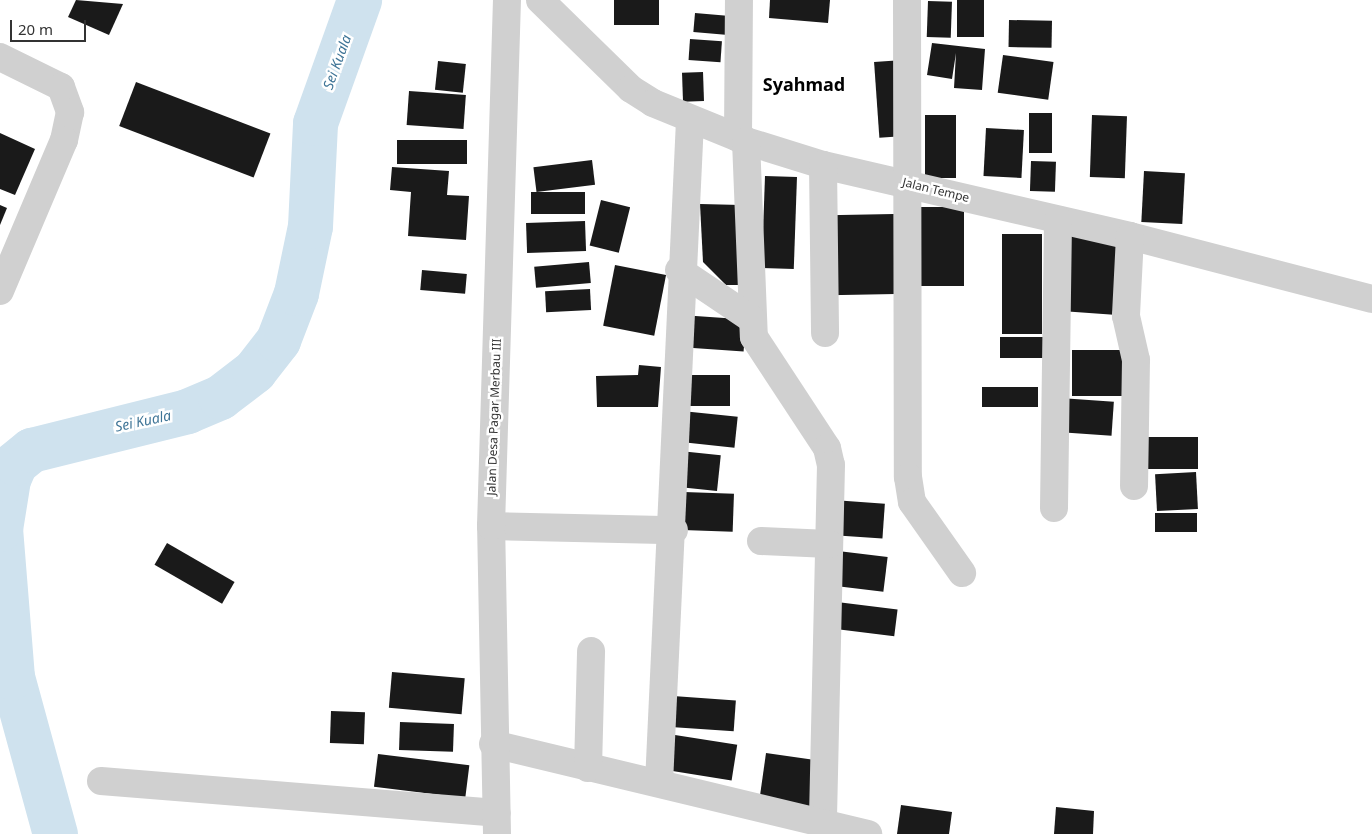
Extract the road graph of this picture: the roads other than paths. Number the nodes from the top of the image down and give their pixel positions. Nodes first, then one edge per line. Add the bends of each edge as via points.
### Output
1 (507, 0) edge
2 (540, 0) edge
3 (739, 0) edge
4 (908, 0) edge
5 (0, 57) edge
6 (690, 120) junction
7 (742, 140) junction
8 (823, 165) junction
9 (909, 183) junction
10 (1058, 220) junction
11 (1130, 236) junction
12 (680, 262) junction
13 (0, 291) edge
14 (1372, 299) edge
15 (752, 318) junction
16 (825, 333) dead end
17 (1134, 486) dead end
18 (1054, 508) dead end
19 (491, 526) junction
20 (674, 530) junction
21 (761, 541) dead end
22 (829, 544) junction
23 (962, 573) dead end
24 (591, 651) dead end
25 (493, 744) junction
26 (588, 768) junction
27 (101, 781) dead end
28 (659, 783) junction
29 (823, 822) junction
30 (497, 823) edge
31 (868, 834) edge

1 - 19 street, Jalan Desa Pagar Merbau III
2 - 6 street, Jalan Tempe via 631,89
3 - 7 street
4 - 9 street
5 - 13 street via 61,87 70,112 64,140
6 - 7 street, Jalan Tempe
6 - 12 street via 688,227
7 - 8 street, Jalan Tempe
7 - 15 street
8 - 9 street, Jalan Tempe
8 - 16 street
9 - 10 street, Jalan Tempe
9 - 23 street via 908,477 912,502
10 - 11 street, Jalan Tempe
10 - 18 street
11 - 14 street, Jalan Tempe
11 - 17 street via 1126,316 1136,360
12 - 15 street
12 - 20 street
15 - 22 street via 758,346 828,448
19 - 20 street
19 - 25 street, Jalan Desa Pagar Merbau III
20 - 28 street
21 - 22 street
22 - 29 street
24 - 26 street
25 - 26 street
25 - 30 street, Jalan Desa Pagar Merbau III
26 - 28 street
27 - 30 street
28 - 29 street
29 - 31 street

